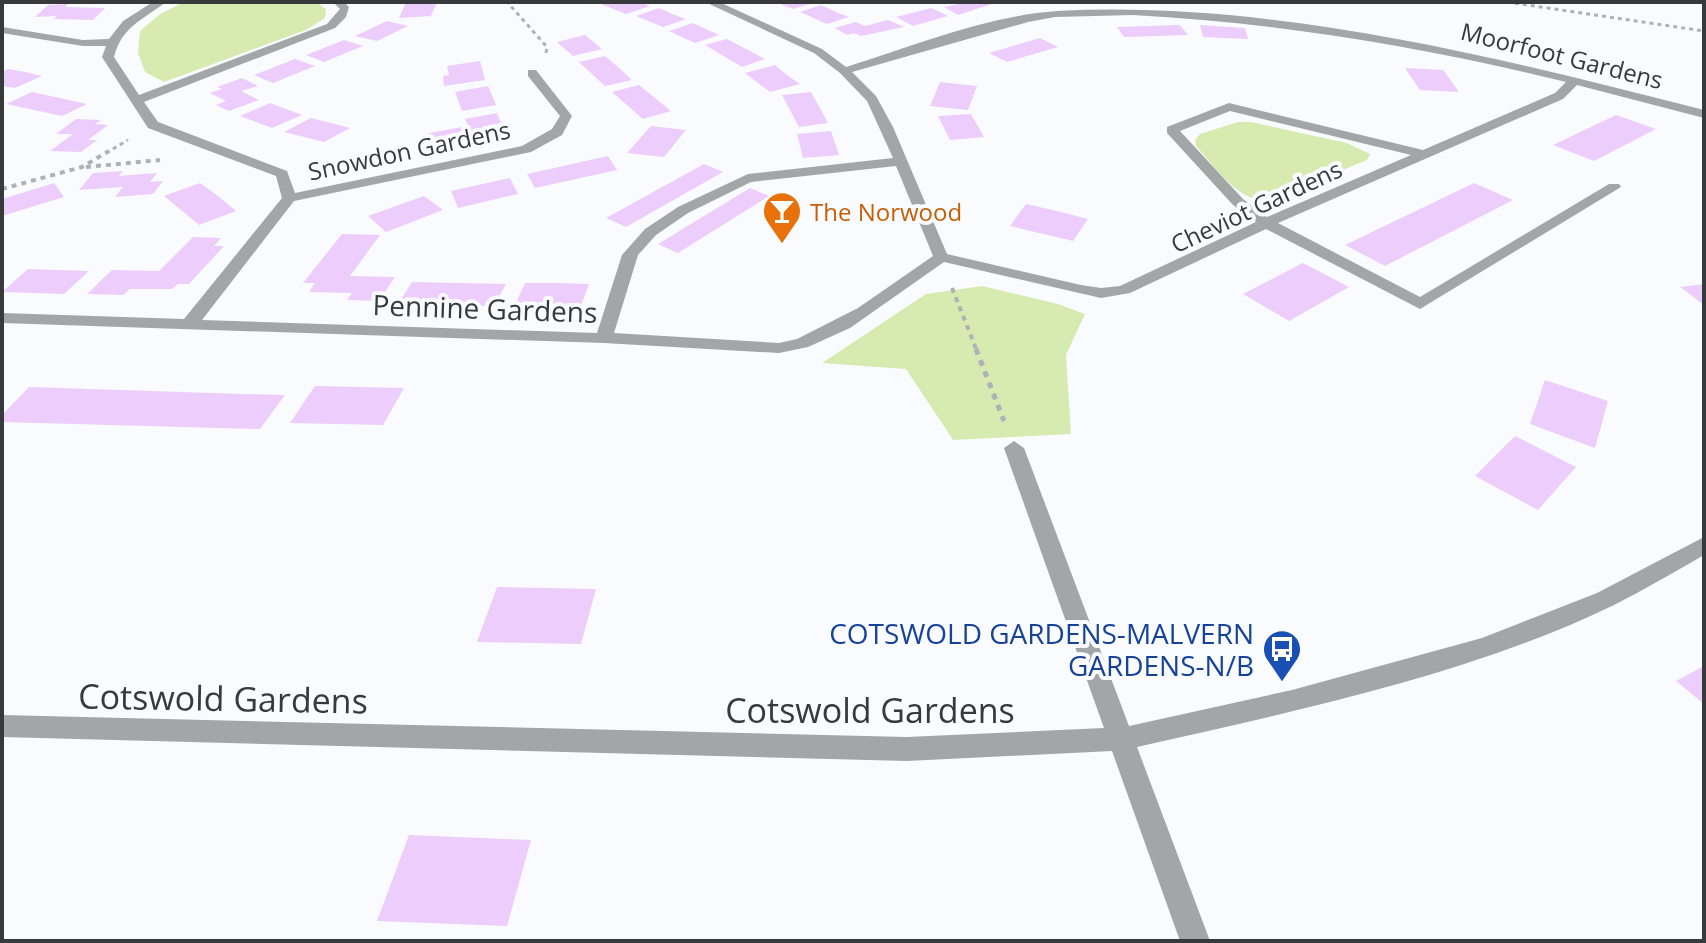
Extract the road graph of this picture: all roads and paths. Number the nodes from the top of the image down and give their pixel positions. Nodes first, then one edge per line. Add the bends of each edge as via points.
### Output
1 (161, 2) edge
2 (338, 2) edge
3 (511, 2) edge
4 (710, 2) edge
5 (1034, 2) edge
6 (1507, 2) edge
7 (1055, 13) junction
8 (2, 30) edge
9 (1704, 31) edge
10 (111, 42) junction
11 (844, 71) junction
12 (532, 73) joint
13 (1574, 81) junction
14 (137, 100) junction
15 (1704, 114) edge
16 (153, 125) junction
17 (1423, 154) junction
18 (901, 161) junction
19 (1614, 187) dead end
20 (2, 189) edge
21 (289, 198) junction
22 (1266, 223) junction
23 (941, 257) junction
24 (2, 318) edge
25 (190, 323) junction
26 (604, 338) junction
27 (1014, 448) joint
28 (1704, 545) edge
29 (2, 726) edge
30 (1120, 739) junction
31 (1195, 941) edge

1 - 10 street via 128,20
2 - 14 street via 345,9 331,26
3 - 12 path via 547,47 545,54 533,57
4 - 11 street via 818,51
5 - 7 street
6 - 9 path
7 - 11 street, Moorfoot Gardens
7 - 13 street, Moorfoot Gardens via 1137,7 1267,13 1393,35
8 - 10 street via 83,43
10 - 14 street via 108,57
11 - 18 street via 872,99
12 - 21 street, Snowdon Gardens via 566,116 557,132 526,149
13 - 15 street, Moorfoot Gardens
13 - 17 street, Cheviot Gardens via 1559,96
14 - 16 street
16 - 20 path via 82,167
16 - 21 street via 282,174
17 - 22 street, Cheviot Gardens
17 - 22 street via 1229,107 1172,130 1238,202
18 - 23 street
18 - 26 street via 748,178 652,231 630,255
19 - 22 street via 1420,304
21 - 25 street
22 - 23 street, Cheviot Gardens via 1141,284 1101,293
23 - 26 street, Pennine Gardens via 837,329 800,345
23 - 27 path
24 - 25 street, Pennine Gardens
25 - 26 street, Pennine Gardens
27 - 30 street
28 - 30 street, Cotswold Gardens via 1605,599 1485,647 1292,701
29 - 30 street, Cotswold Gardens via 907,749
30 - 31 street

